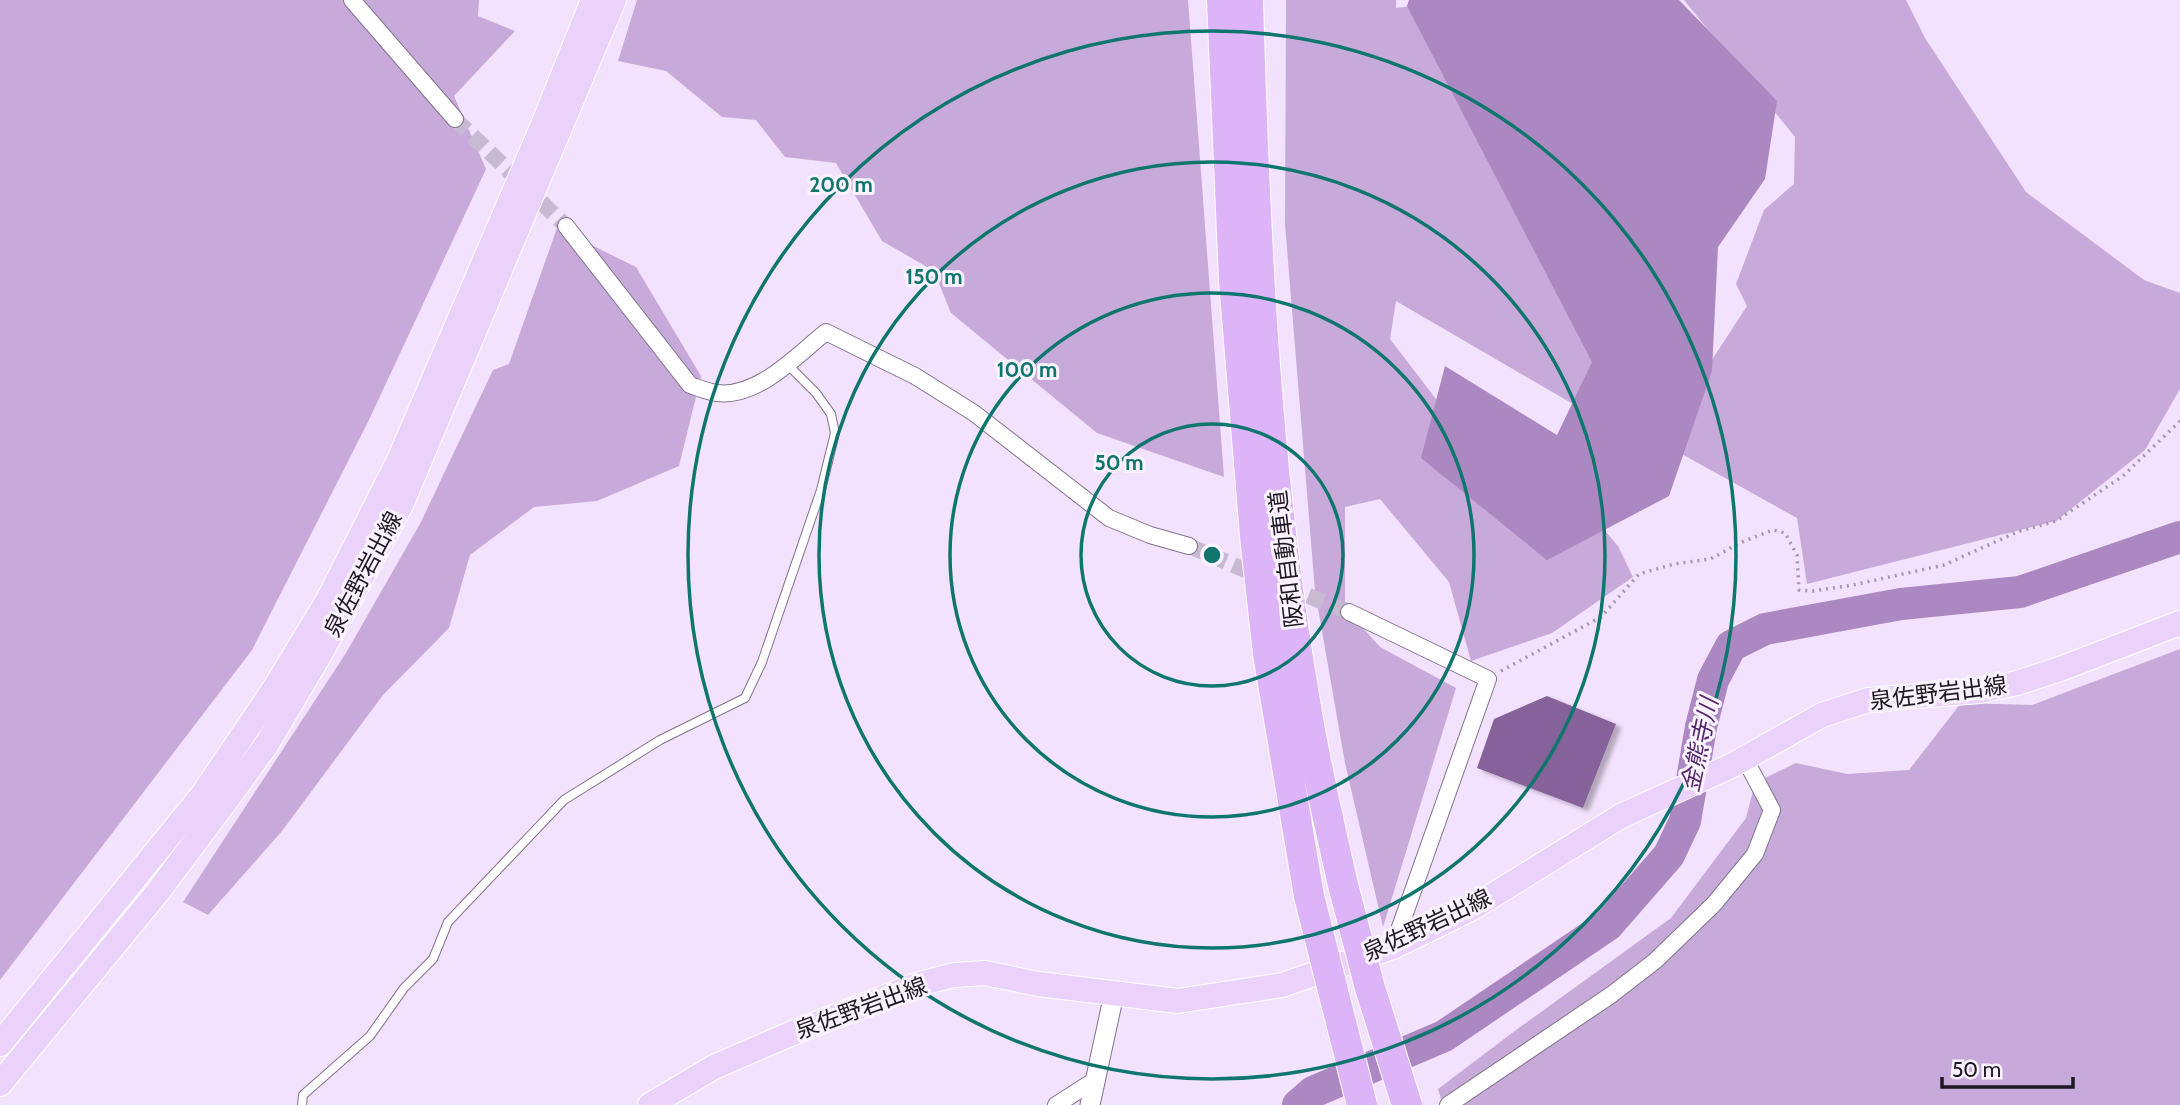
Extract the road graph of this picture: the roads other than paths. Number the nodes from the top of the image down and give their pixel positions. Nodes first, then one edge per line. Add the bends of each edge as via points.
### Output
1 (352, 0) edge
2 (593, 0) edge
3 (614, 0) edge
4 (1220, 0) edge
5 (1248, 0) edge
6 (1257, 0) edge
7 (455, 119) tunnel mouth
8 (1253, 135) junction
9 (566, 226) tunnel mouth
10 (788, 365) junction
11 (1189, 547) tunnel mouth
12 (1349, 612) tunnel mouth
13 (2180, 623) edge
14 (1739, 762) junction
15 (1393, 947) junction
16 (1114, 994) junction
17 (0, 1044) edge
18 (1095, 1080) junction
19 (0, 1084) edge
20 (302, 1105) edge
21 (650, 1105) edge
22 (1056, 1105) edge
23 (1090, 1105) edge
24 (1362, 1105) edge
25 (1407, 1105) edge
26 (1448, 1105) edge

1 - 7 street
2 - 17 main road, 泉佐野岩出線 via 399,460 328,600 203,794
3 - 19 main road, 泉佐野岩出線 via 401,505 319,656 232,794 158,893
4 - 24 highway, 阪和自動車道, bridge via 1234,281 1268,654 1309,896
5 - 8 highway, 阪和自動車道
6 - 8 highway via 1258,87
8 - 25 highway, 阪和自動車道, bridge via 1280,528 1306,707 1343,889
9 - 10 street via 690,385 718,394 744,389
10 - 11 street via 826,332 915,376 974,414 1109,518
10 - 20 lane via 824,403 835,433 821,490 762,662 745,698 660,740 564,800 448,922 433,959 404,988 370,1036 303,1095
12 - 15 street via 1488,679
13 - 14 main road, 泉佐野岩出線 via 2017,683 1849,705 1822,715
14 - 15 main road, 泉佐野岩出線 via 1621,816 1474,907
14 - 26 street via 1772,810 1755,854 1714,904 1655,961 1611,995
15 - 16 main road, 泉佐野岩出線 via 1282,985 1178,1001
16 - 18 street
16 - 21 main road, 泉佐野岩出線 via 985,973 954,975 783,1037 714,1067
18 - 22 street
18 - 23 street

